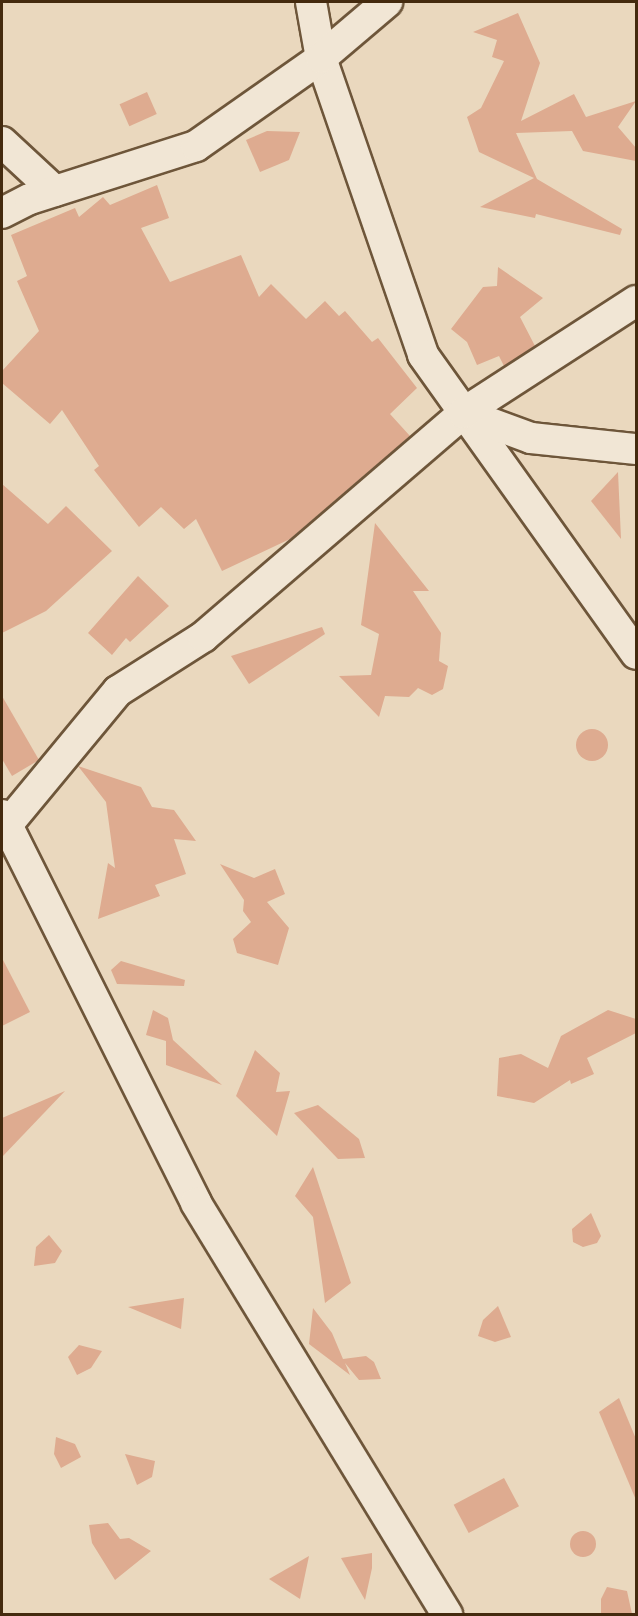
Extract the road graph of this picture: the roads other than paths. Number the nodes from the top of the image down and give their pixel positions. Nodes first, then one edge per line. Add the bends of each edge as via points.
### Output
1 (311, 2) edge
2 (387, 2) edge
3 (321, 58) junction
4 (2, 142) edge
5 (55, 191) junction
6 (2, 213) edge
7 (636, 301) edge
8 (463, 413) junction
9 (636, 449) edge
10 (636, 654) edge
11 (4, 820) edge
12 (447, 1614) edge

1 - 3 street
2 - 3 street
3 - 5 street via 196,146
3 - 8 street via 423,355
4 - 5 street
5 - 6 street
7 - 8 street
8 - 9 street via 531,438
8 - 10 street
8 - 11 street via 203,637 118,691
11 - 12 street via 196,1203

